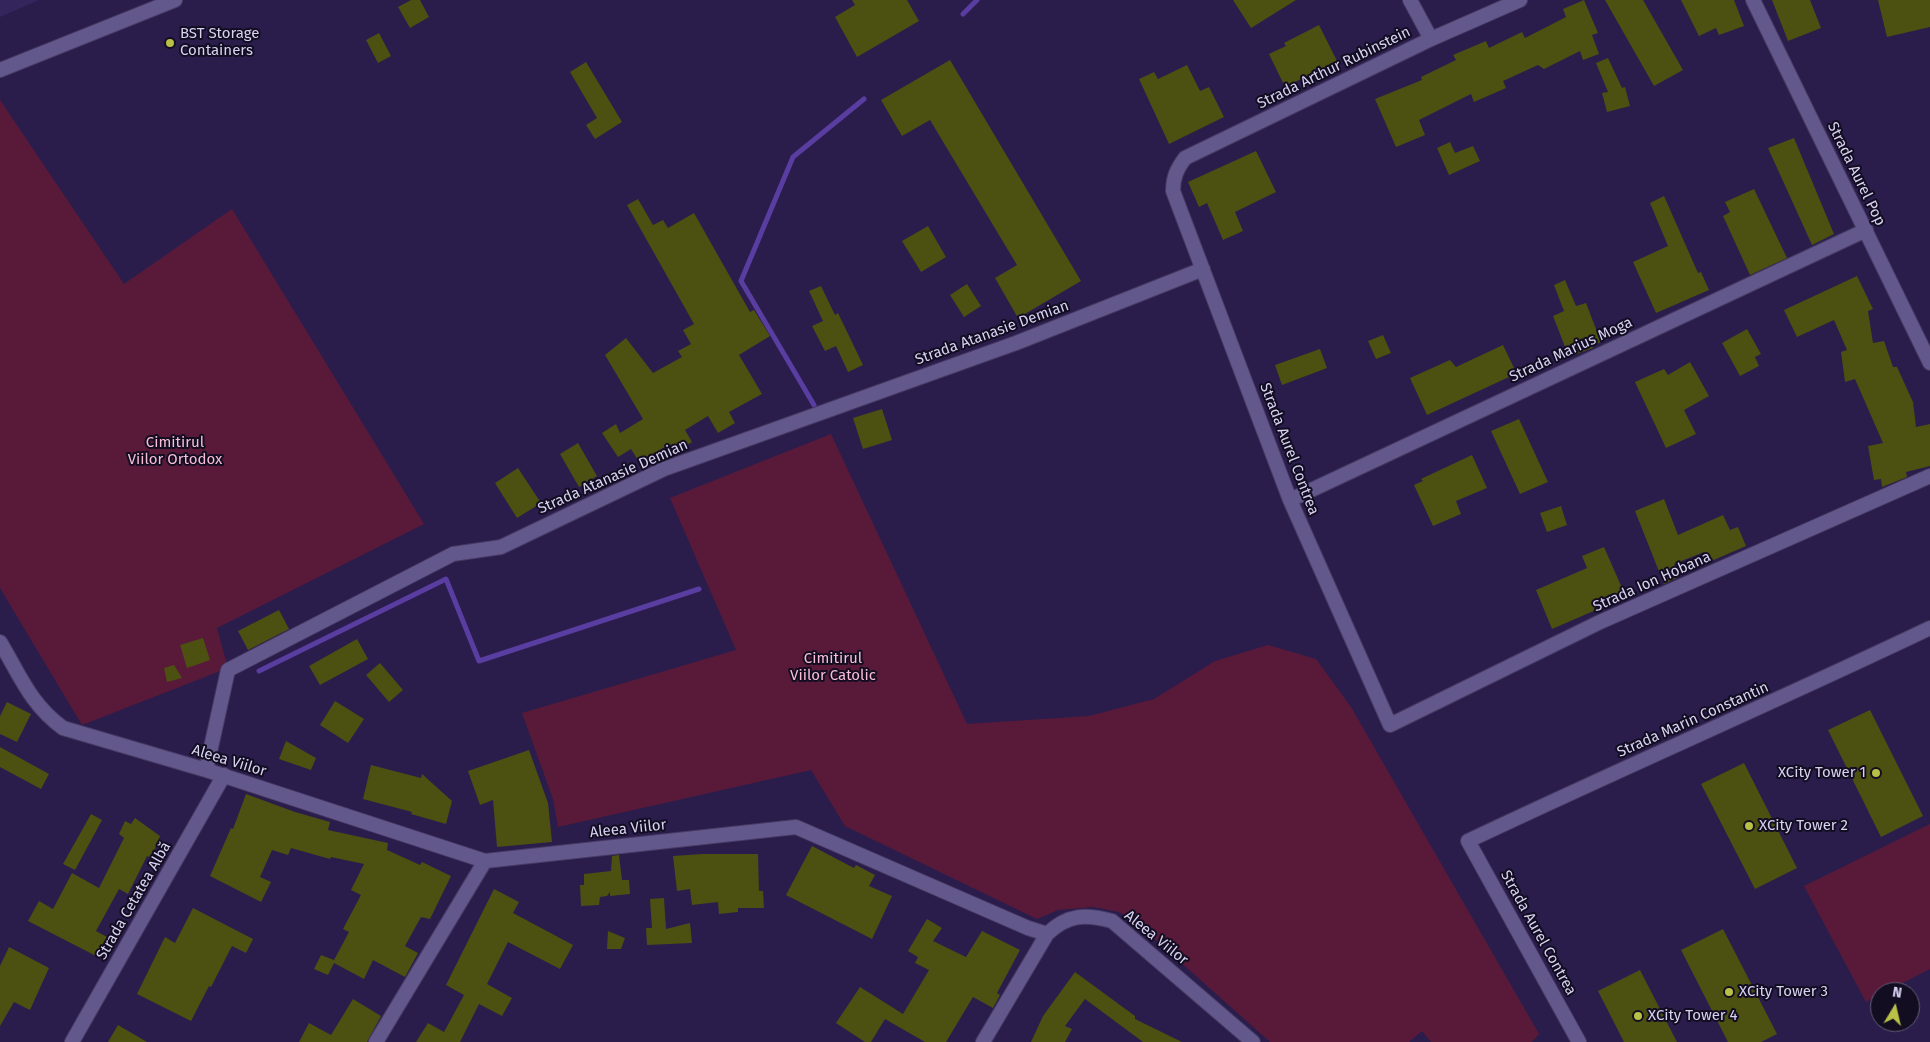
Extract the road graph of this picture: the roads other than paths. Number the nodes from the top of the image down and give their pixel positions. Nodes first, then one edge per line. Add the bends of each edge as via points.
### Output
1 (175, 0) edge
2 (1410, 0) edge
3 (1520, 0) edge
4 (1753, 0) edge
5 (1432, 39) junction
6 (0, 70) edge
7 (1173, 179) joint
8 (1866, 230) junction
9 (1203, 269) junction
10 (1930, 363) edge
11 (1930, 476) edge
12 (1290, 500) junction
13 (1930, 628) edge
14 (1, 645) edge
15 (1390, 725) joint
16 (206, 770) junction
17 (224, 775) junction
18 (1468, 841) joint
19 (485, 861) junction
20 (1047, 934) junction
21 (72, 1042) edge
22 (376, 1042) edge
23 (983, 1042) edge
24 (1253, 1042) edge
25 (1580, 1042) edge

1 - 6 street
2 - 5 street
3 - 5 street, Strada Arthur Rubinstein
4 - 8 street, Strada Aurel Pop
5 - 7 street, Strada Arthur Rubinstein via 1185,158
7 - 9 street, Strada Aurel Contrea via 1172,191
8 - 10 street, Strada Aurel Pop
8 - 12 street, Strada Marius Moga
9 - 12 street, Strada Aurel Contrea
9 - 16 street, Strada Atanasie Demian via 1016,343 664,469 501,547 453,554 228,670
11 - 15 street, Strada Ion Hobana via 1600,622
12 - 15 street, Strada Aurel Contrea
13 - 18 street, Strada Marin Constantin
14 - 16 street, Aleea Viilor via 31,698 63,728
16 - 17 street, Aleea Viilor
17 - 19 street, Aleea Viilor
17 - 21 street, Strada Cetatea Albă
18 - 25 street, Strada Aurel Contrea
19 - 20 street, Aleea Viilor via 796,827
19 - 22 street
20 - 23 street
20 - 24 street, Aleea Viilor via 1064,920 1092,916 1112,922

